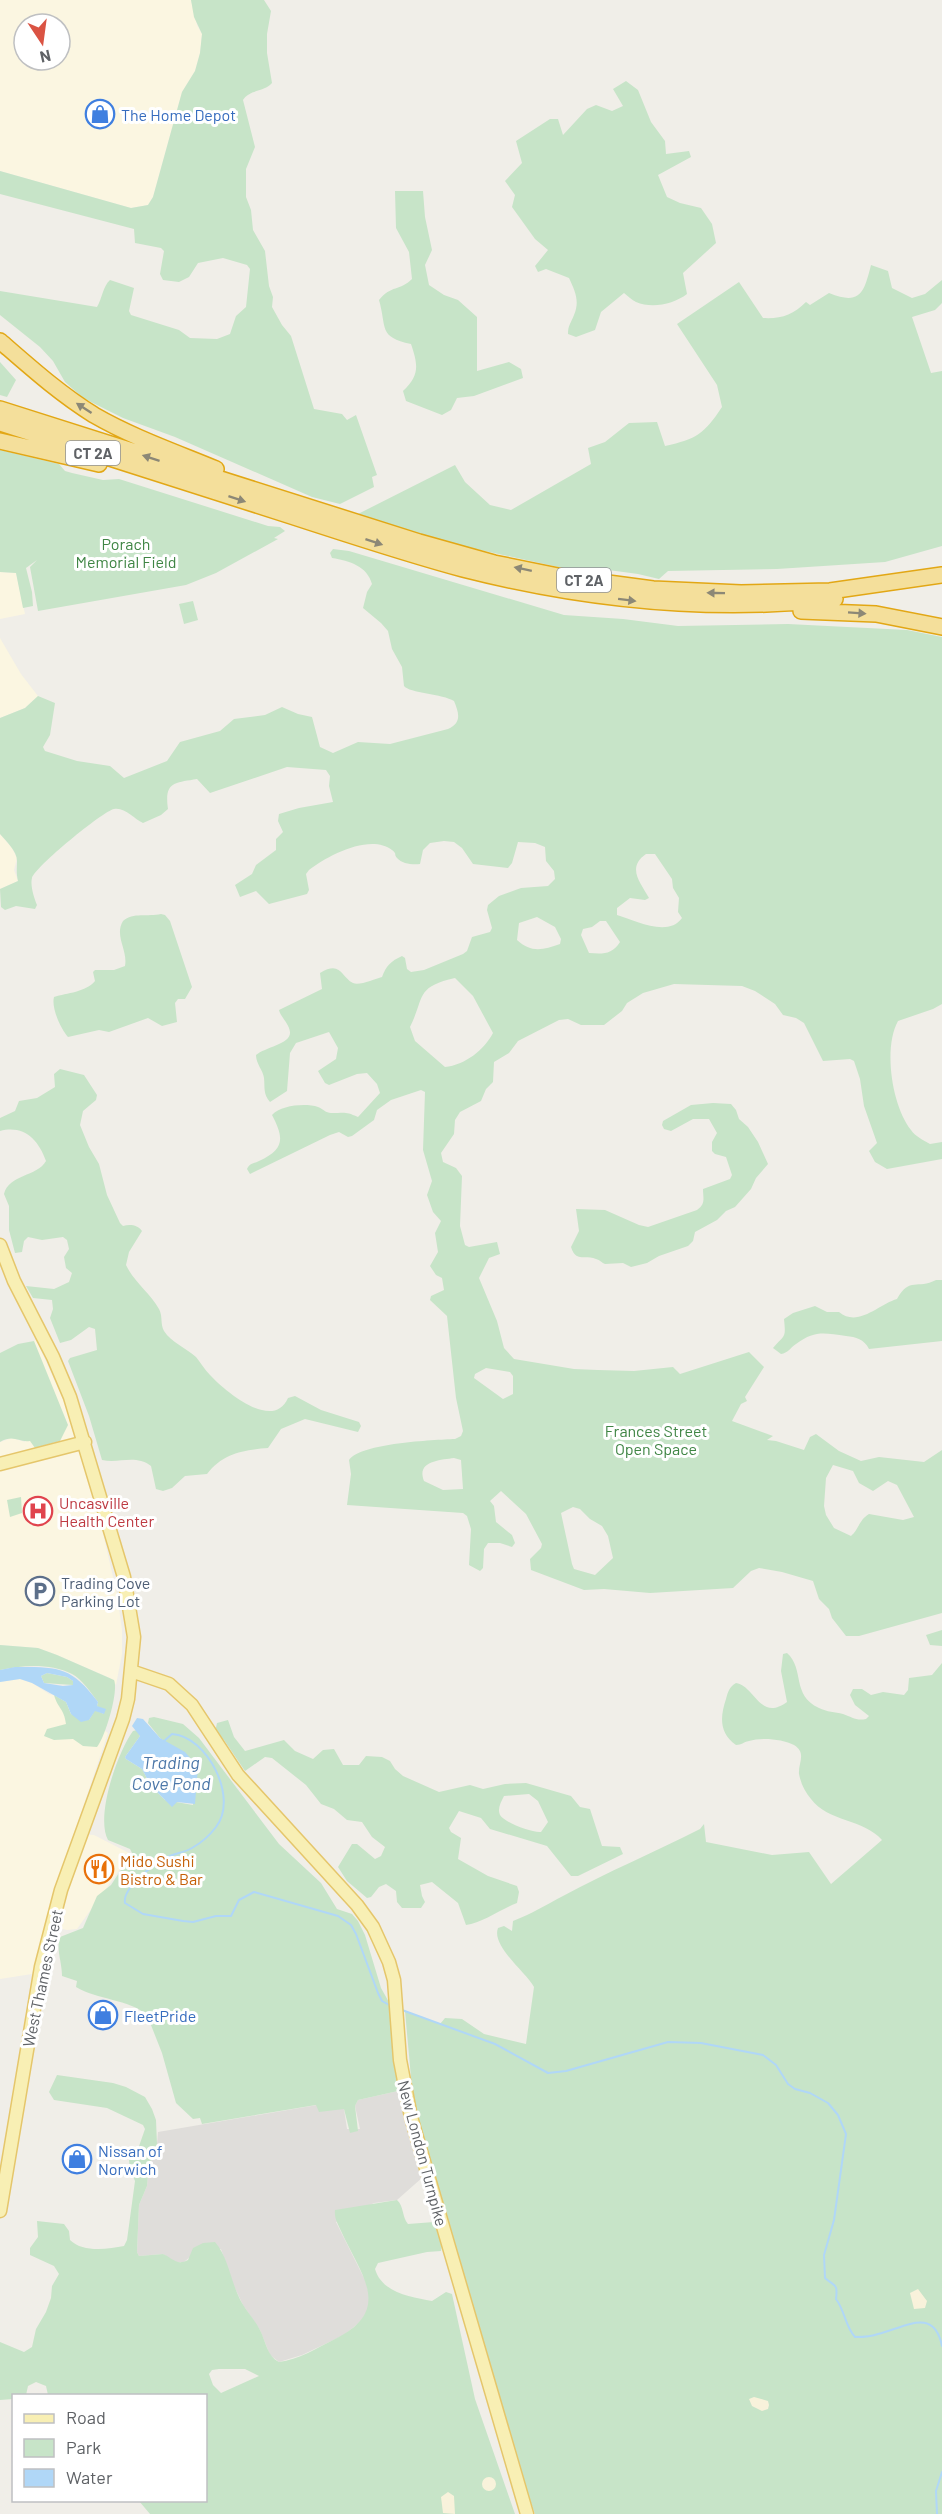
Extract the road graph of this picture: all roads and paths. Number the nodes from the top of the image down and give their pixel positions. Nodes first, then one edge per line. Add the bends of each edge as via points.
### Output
1 (0, 341) edge
2 (0, 410) edge
3 (0, 423) edge
4 (0, 441) edge
5 (185, 482) junction
6 (249, 489) junction
7 (942, 567) edge
8 (942, 575) edge
9 (942, 584) edge
10 (816, 590) junction
11 (736, 606) junction
12 (942, 627) edge
13 (0, 1245) edge
14 (85, 1442) junction
15 (0, 1464) edge
16 (131, 1671) junction
17 (0, 2211) edge
18 (527, 2514) edge

6 -> 1 highway via 223,472 94,414
6 -> 2 highway, CT 2A
3 - 5 highway, CT 2A
4 - 5 highway via 162,481
5 -> 11 highway, CT 2A via 450,565 541,587 642,602
10 -> 6 highway, CT 2A via 707,593 597,582 494,563
7 - 10 highway
8 - 10 highway, CT 2A
9 - 11 highway via 819,601
11 -> 12 highway, CT 2A via 876,614
13 - 14 main road, West Thames Street via 53,1357
14 - 15 main road
14 - 16 main road, West Thames Street via 129,1600 134,1636
16 - 17 main road, West Thames Street via 123,1719 61,1890 41,1967
16 - 18 main road, New London Turnpike via 170,1684 192,1705 238,1775 357,1905 382,1944 394,1980 400,2060 411,2117

